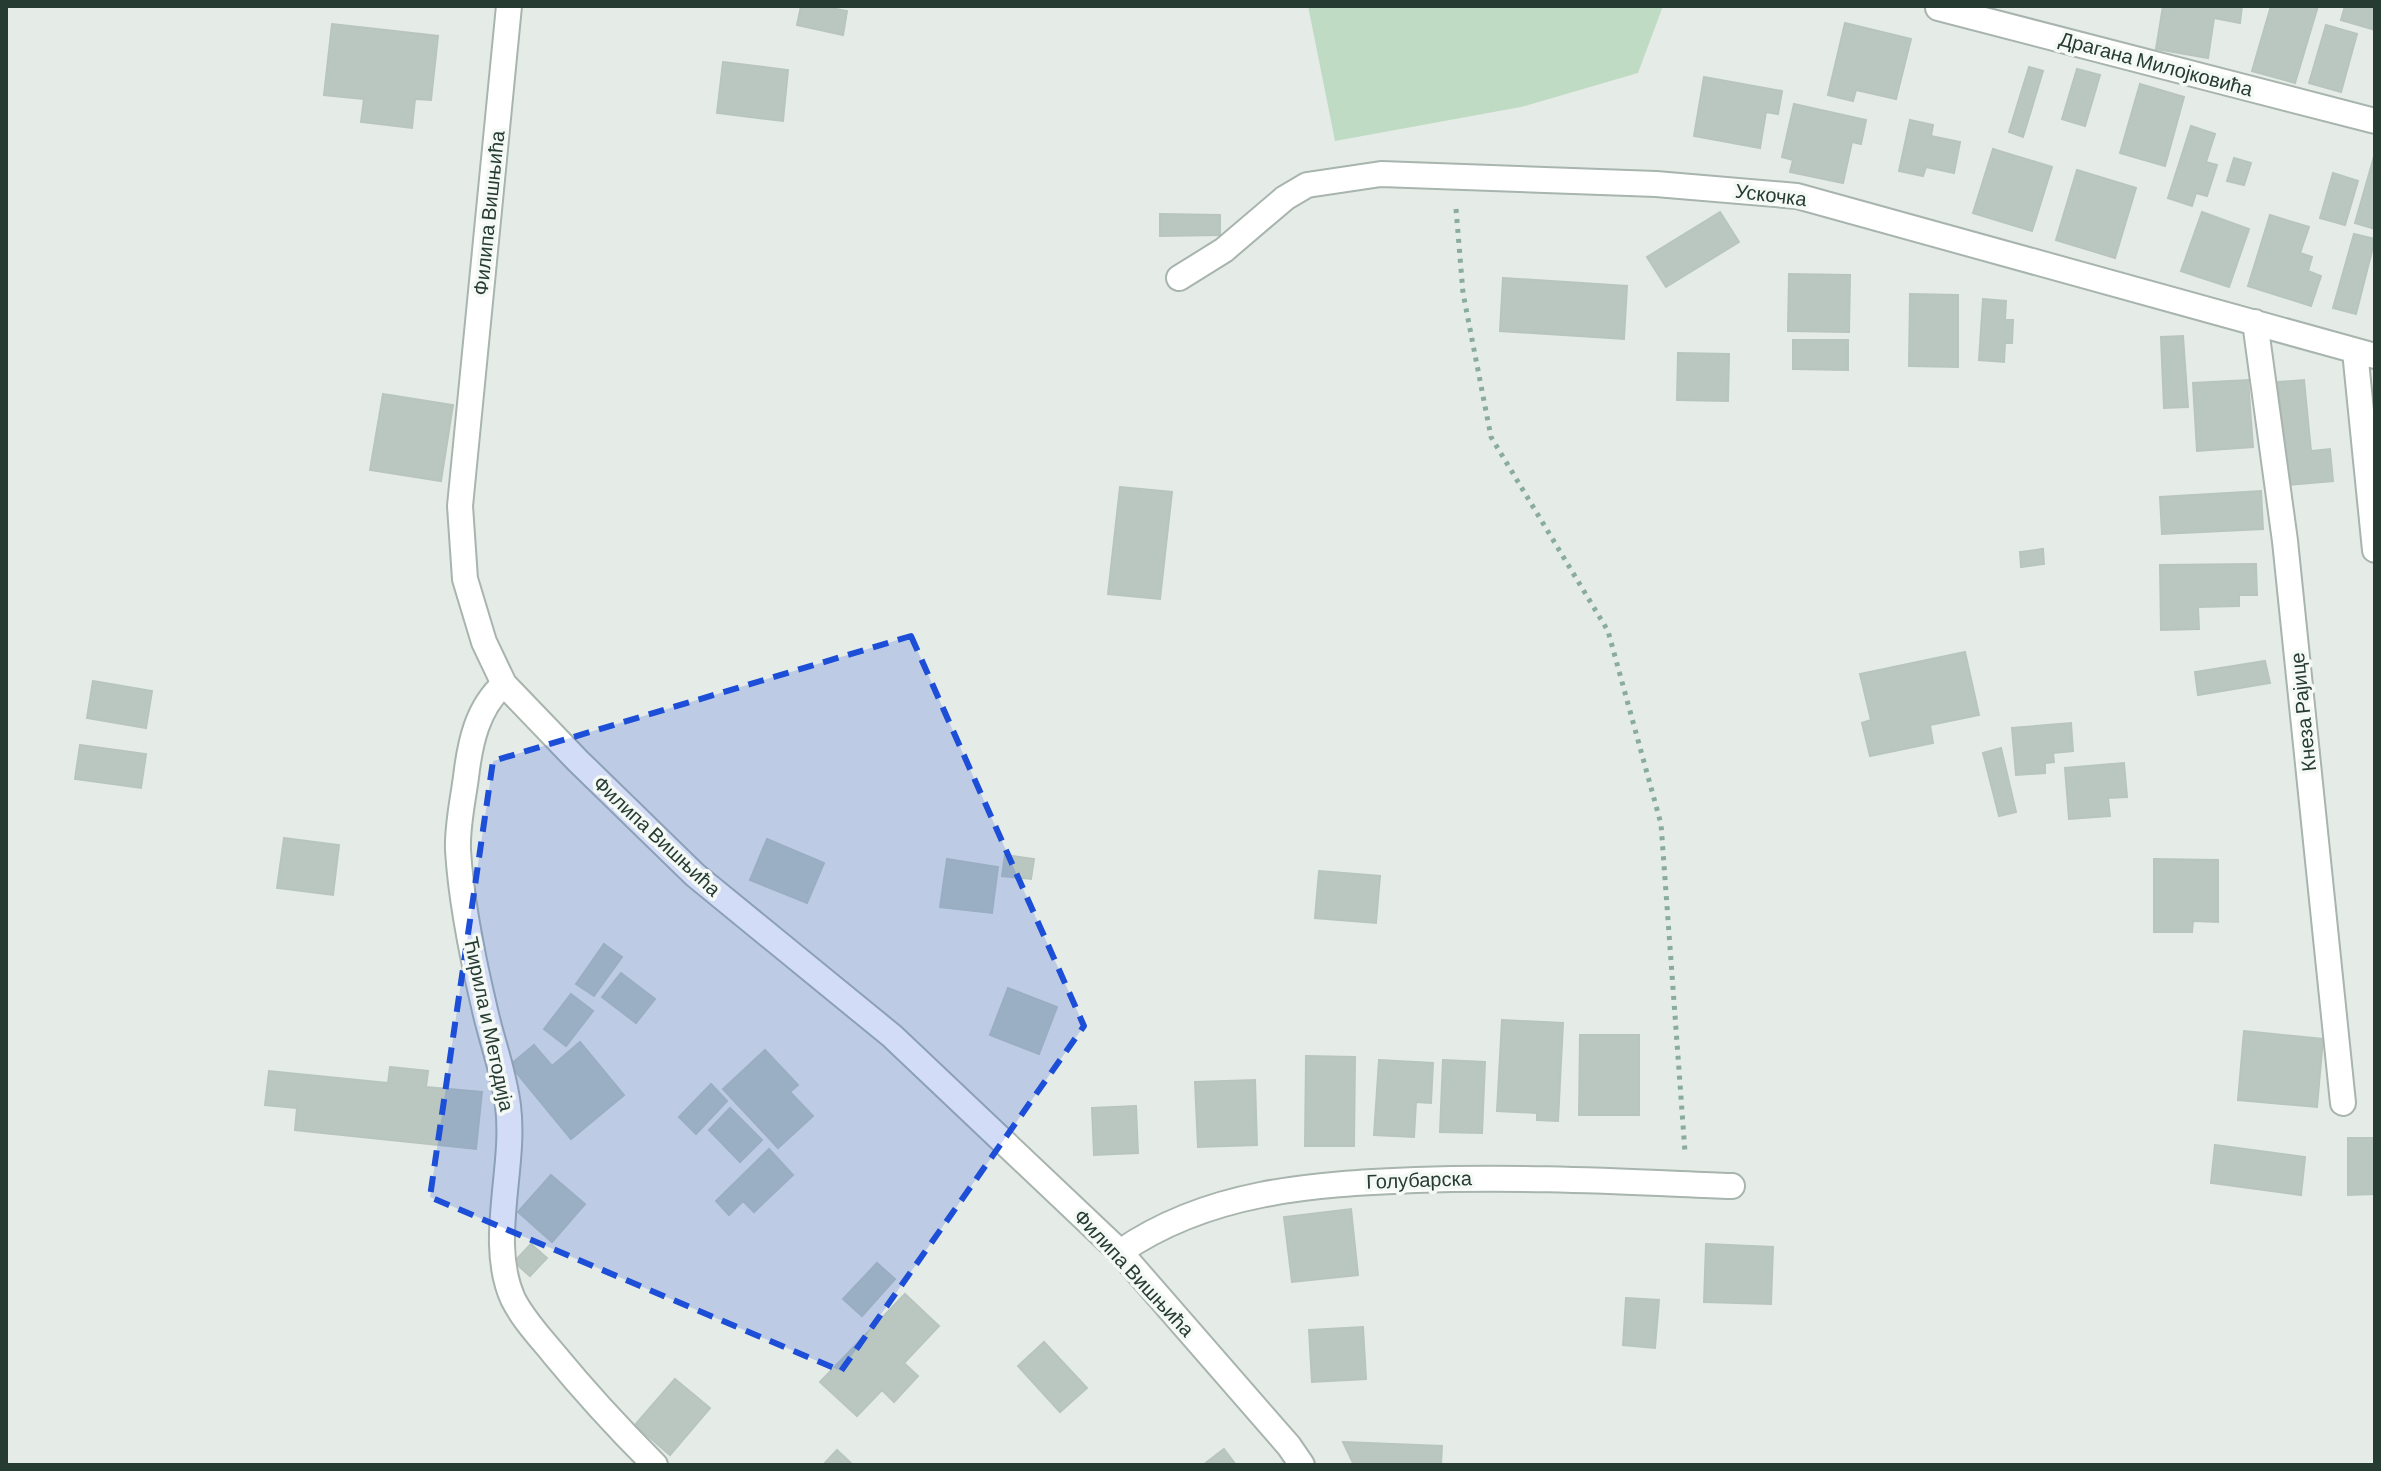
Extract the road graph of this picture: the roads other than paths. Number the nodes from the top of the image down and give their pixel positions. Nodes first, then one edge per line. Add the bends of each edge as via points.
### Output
1 (509, 6) edge
2 (1938, 8) edge
3 (2375, 121) edge
4 (1179, 278) dead end
5 (2255, 322) junction
6 (2365, 354) edge
7 (2375, 550) edge
8 (504, 684) junction
9 (2343, 1103) dead end
10 (1732, 1186) dead end
11 (1120, 1252) junction
12 (655, 1465) edge
13 (1302, 1465) edge

1 - 8 street, Филипа Вишњића via 460,506 465,579 484,642
2 - 3 street, Драгана Милојковића
4 - 5 street, Ускочка via 1307,185 1381,174 1656,184 1797,196
5 - 6 street, Ускочка
5 - 9 street, Кнеза Рајице via 2285,541
6 - 7 street
8 - 11 street, Филипа Вишњића via 695,875 892,1036
8 - 12 street, Ћирила и Методија via 490,696 479,719 469,755 458,848 477,974 508,1104 503,1242 507,1280 524,1318
10 - 11 street, Голубарска via 1475,1178 1304,1185 1236,1199 1170,1224
11 - 13 street, Филипа Вишњића

